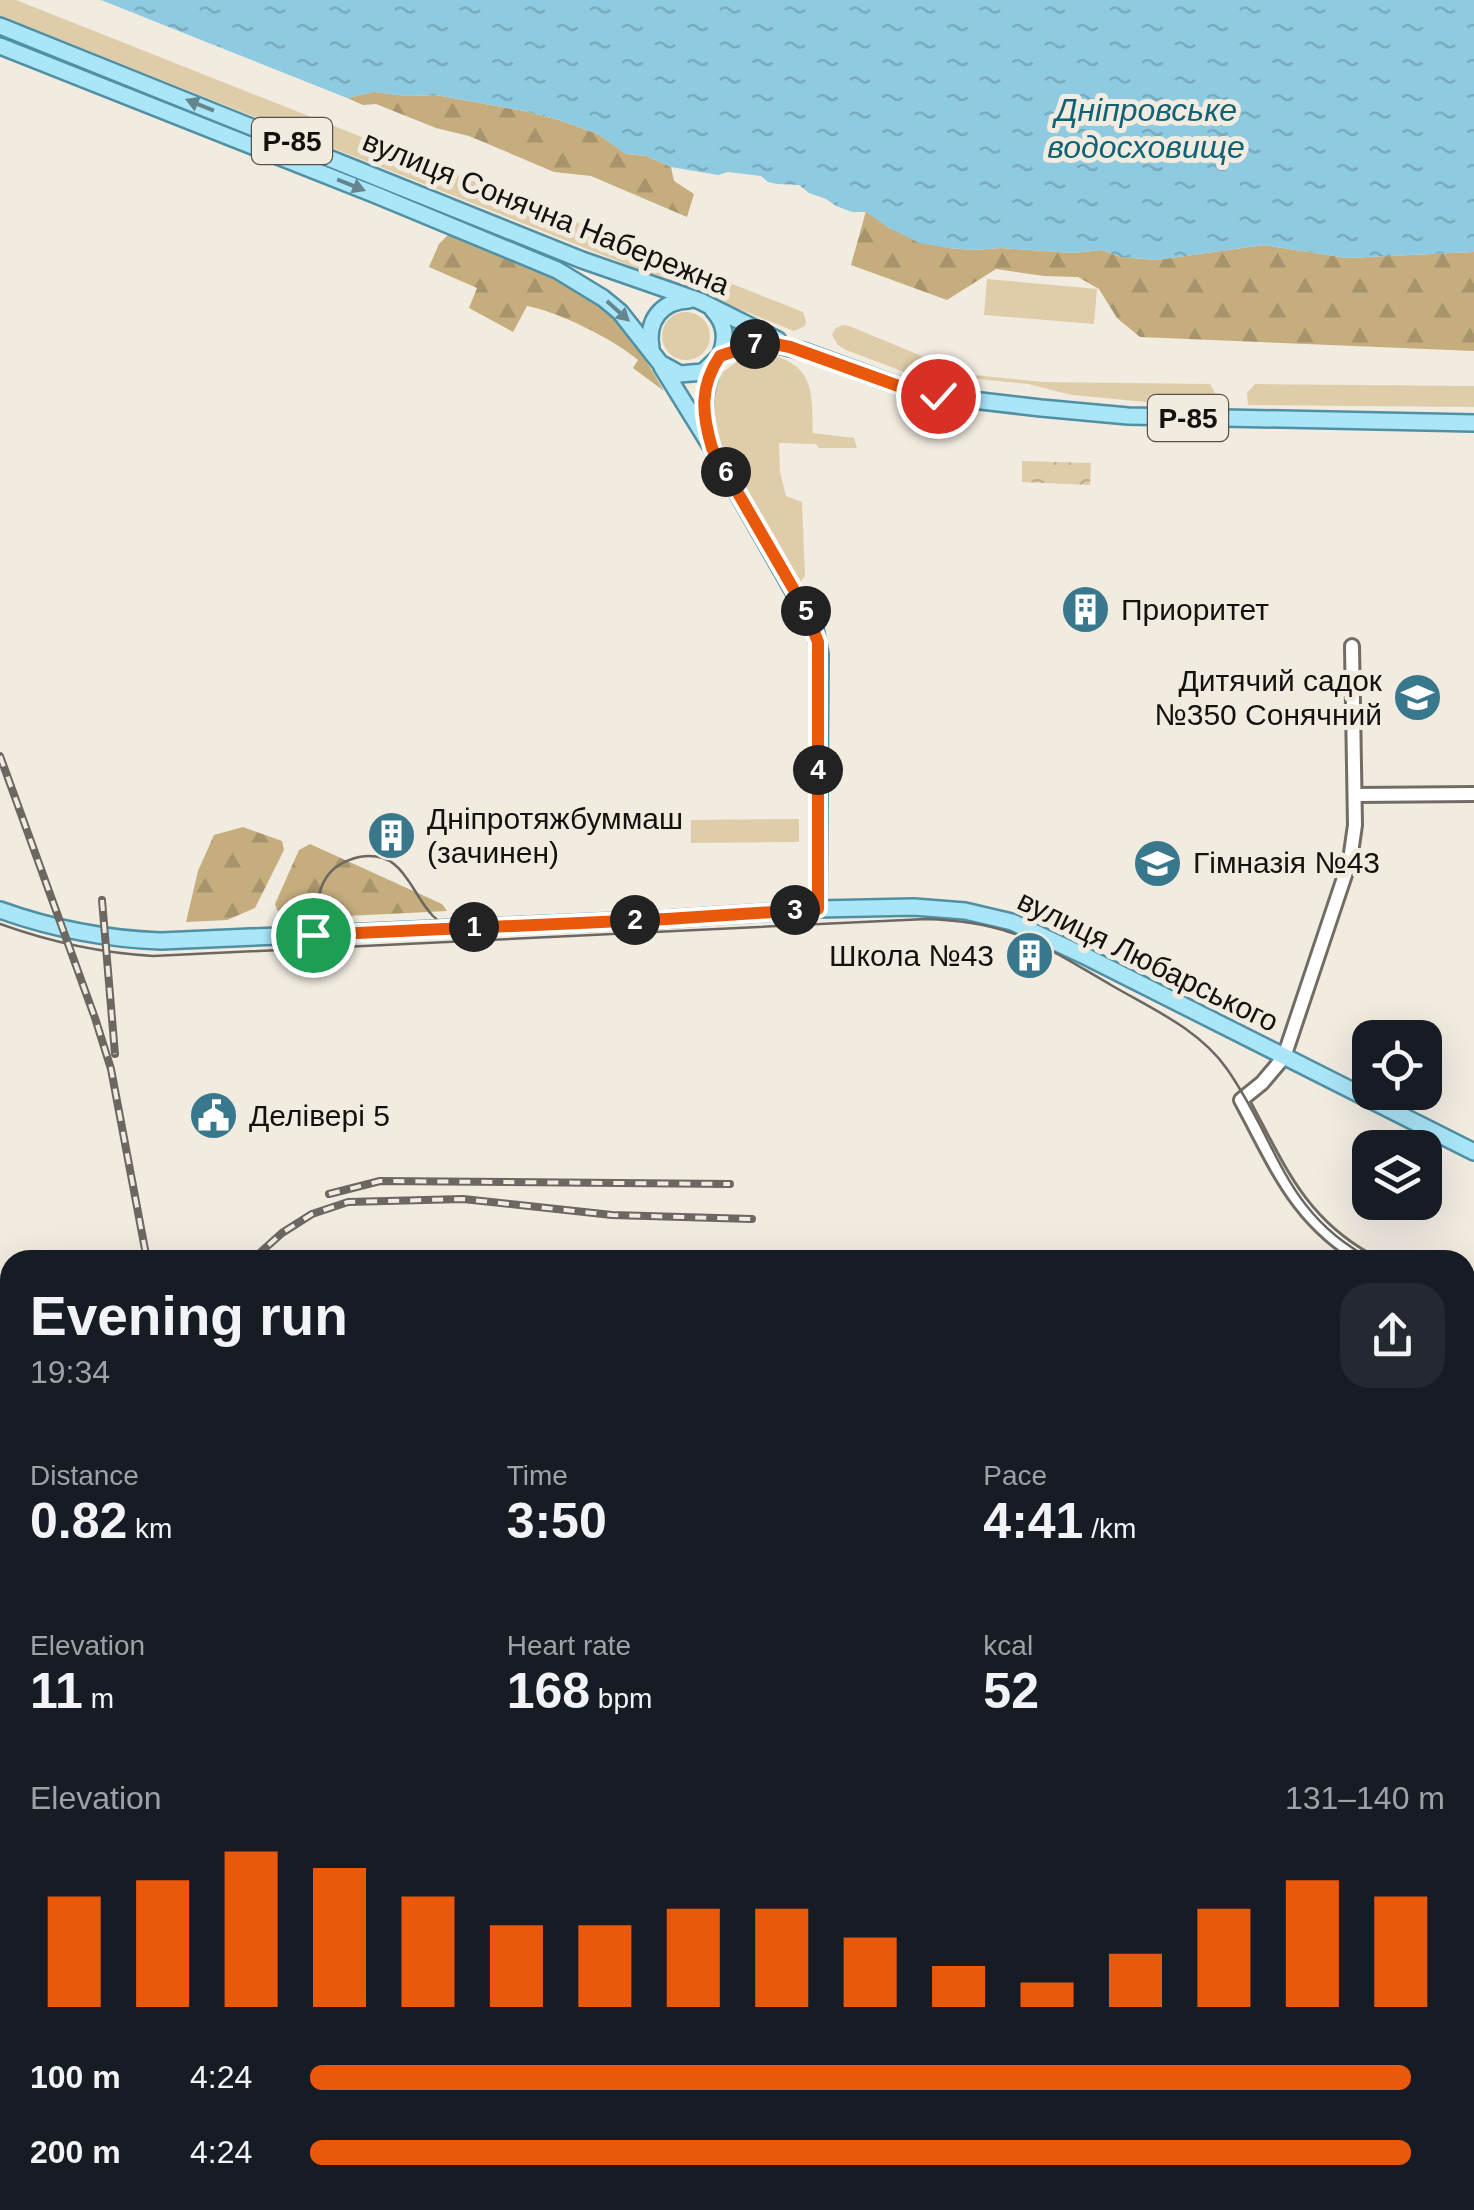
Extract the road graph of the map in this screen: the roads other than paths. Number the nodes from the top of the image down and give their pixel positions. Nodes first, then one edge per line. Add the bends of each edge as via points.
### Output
1 (0, 26) edge
2 (0, 46) edge
3 (704, 304) junction
4 (790, 347) junction
5 (718, 359) junction
6 (657, 360) junction
7 (1474, 423) edge
8 (712, 448) junction
9 (1352, 646) dead end
10 (1355, 794) junction
11 (1474, 794) edge
12 (818, 909) junction
13 (0, 910) edge
14 (1284, 1056) junction
15 (1474, 1152) edge
16 (1351, 1250) edge

3 -> 1 main road, вулиця Сонячна Набережна / Р-85
2 -> 6 main road, вулиця Сонячна Набережна / Р-85 via 558,270 620,312
3 - 4 main road, вулиця Сонячна Набережна / Р-85
3 - 5 main road via 724,328
3 - 6 main road via 682,300 658,313 650,329
4 - 5 main road, вулиця Сонячна Набережна / Р-85 via 756,344
4 - 7 main road, вулиця Сонячна Набережна / Р-85 via 904,388 1041,408
5 - 6 main road, вулиця Сонячна Набережна / Р-85 via 688,375
5 - 8 main road via 704,410
6 - 8 main road
8 - 12 main road via 818,642
9 - 10 street
10 - 11 street
10 - 14 street via 1350,860
12 - 13 main road, вулиця Любарського via 161,941 73,932
12 - 14 main road, вулиця Любарського via 914,907 1012,922
14 - 15 main road, вулиця Любарського
14 - 16 street via 1242,1100 1299,1204

